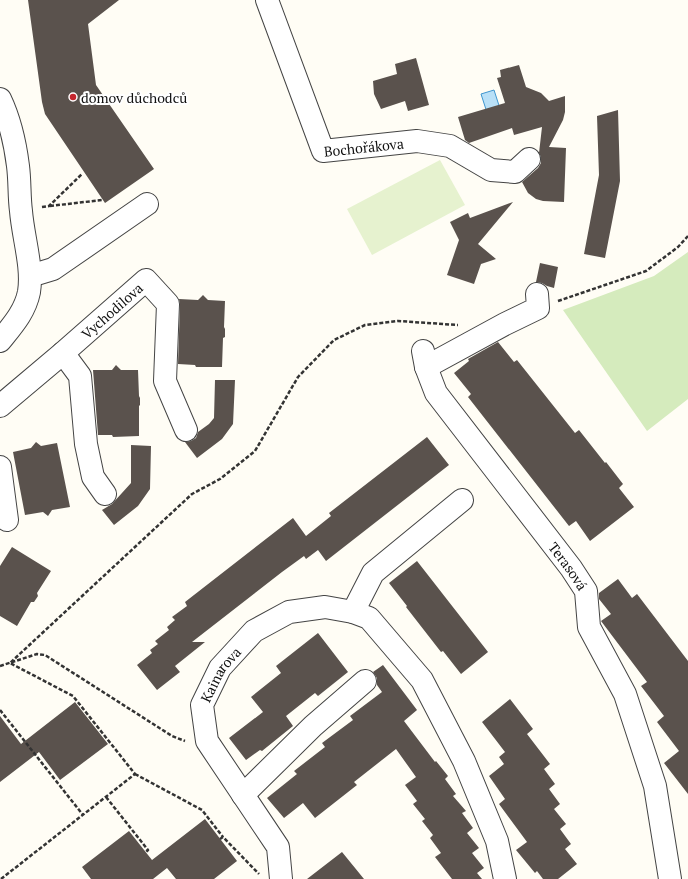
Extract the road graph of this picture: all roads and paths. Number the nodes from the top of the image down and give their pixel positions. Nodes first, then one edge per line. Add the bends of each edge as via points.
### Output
1 (267, 0) edge
2 (0, 98) edge
3 (529, 159) dead end
4 (82, 174) dead end
5 (57, 197) dead end
6 (102, 200) dead end
7 (147, 204) dead end
8 (49, 206) dead end
9 (688, 236) edge
10 (30, 276) junction
11 (537, 301) joint
12 (462, 325) dead end
13 (0, 342) edge
14 (63, 354) junction
15 (0, 406) edge
16 (186, 430) dead end
17 (0, 467) edge
18 (105, 494) dead end
19 (462, 500) dead end
20 (7, 520) dead end
21 (353, 612) junction
22 (10, 663) junction
23 (0, 666) edge
24 (365, 681) dead end
25 (0, 710) edge
26 (207, 741) junction
27 (136, 774) junction
28 (243, 795) junction
29 (106, 797) junction
30 (83, 815) junction
31 (146, 852) dead end
32 (1, 879) edge
33 (264, 879) edge
34 (281, 879) edge
35 (505, 879) edge
36 (670, 879) edge

1 - 3 street, Bochořákova via 323,150 417,141 450,146 491,170 515,172
2 - 10 street via 11,126 17,159
4 - 5 path
6 - 8 path
7 - 10 street via 53,269
9 - 11 path via 678,247 646,271
10 - 13 street via 25,306
11 - 36 street, Terasová via 505,324 424,359 436,393 586,591 589,627 625,694 655,786
12 - 22 path via 398,321 365,325 334,340 298,377 255,451 220,480 192,494
14 - 15 street, Vychodilova
14 - 16 street, Vychodilova via 146,280 168,304 165,381
14 - 18 street via 80,376 86,444 93,477
17 - 20 street
19 - 21 street via 373,573
21 - 26 street, Kainarova via 324,607 289,612 254,631 220,668 202,705
21 - 35 street, Kainarova via 369,618 422,680 464,761 497,841
22 - 23 path
22 - 26 path via 37,654 45,655 172,736 192,743
22 - 27 path via 73,696
24 - 28 street via 313,726
25 - 30 path
26 - 28 street, Kainarova
27 - 29 path
27 - 33 path via 202,810 221,838
28 - 34 street, Kainarova via 278,847
29 - 30 path
29 - 31 path via 148,850
30 - 32 path

